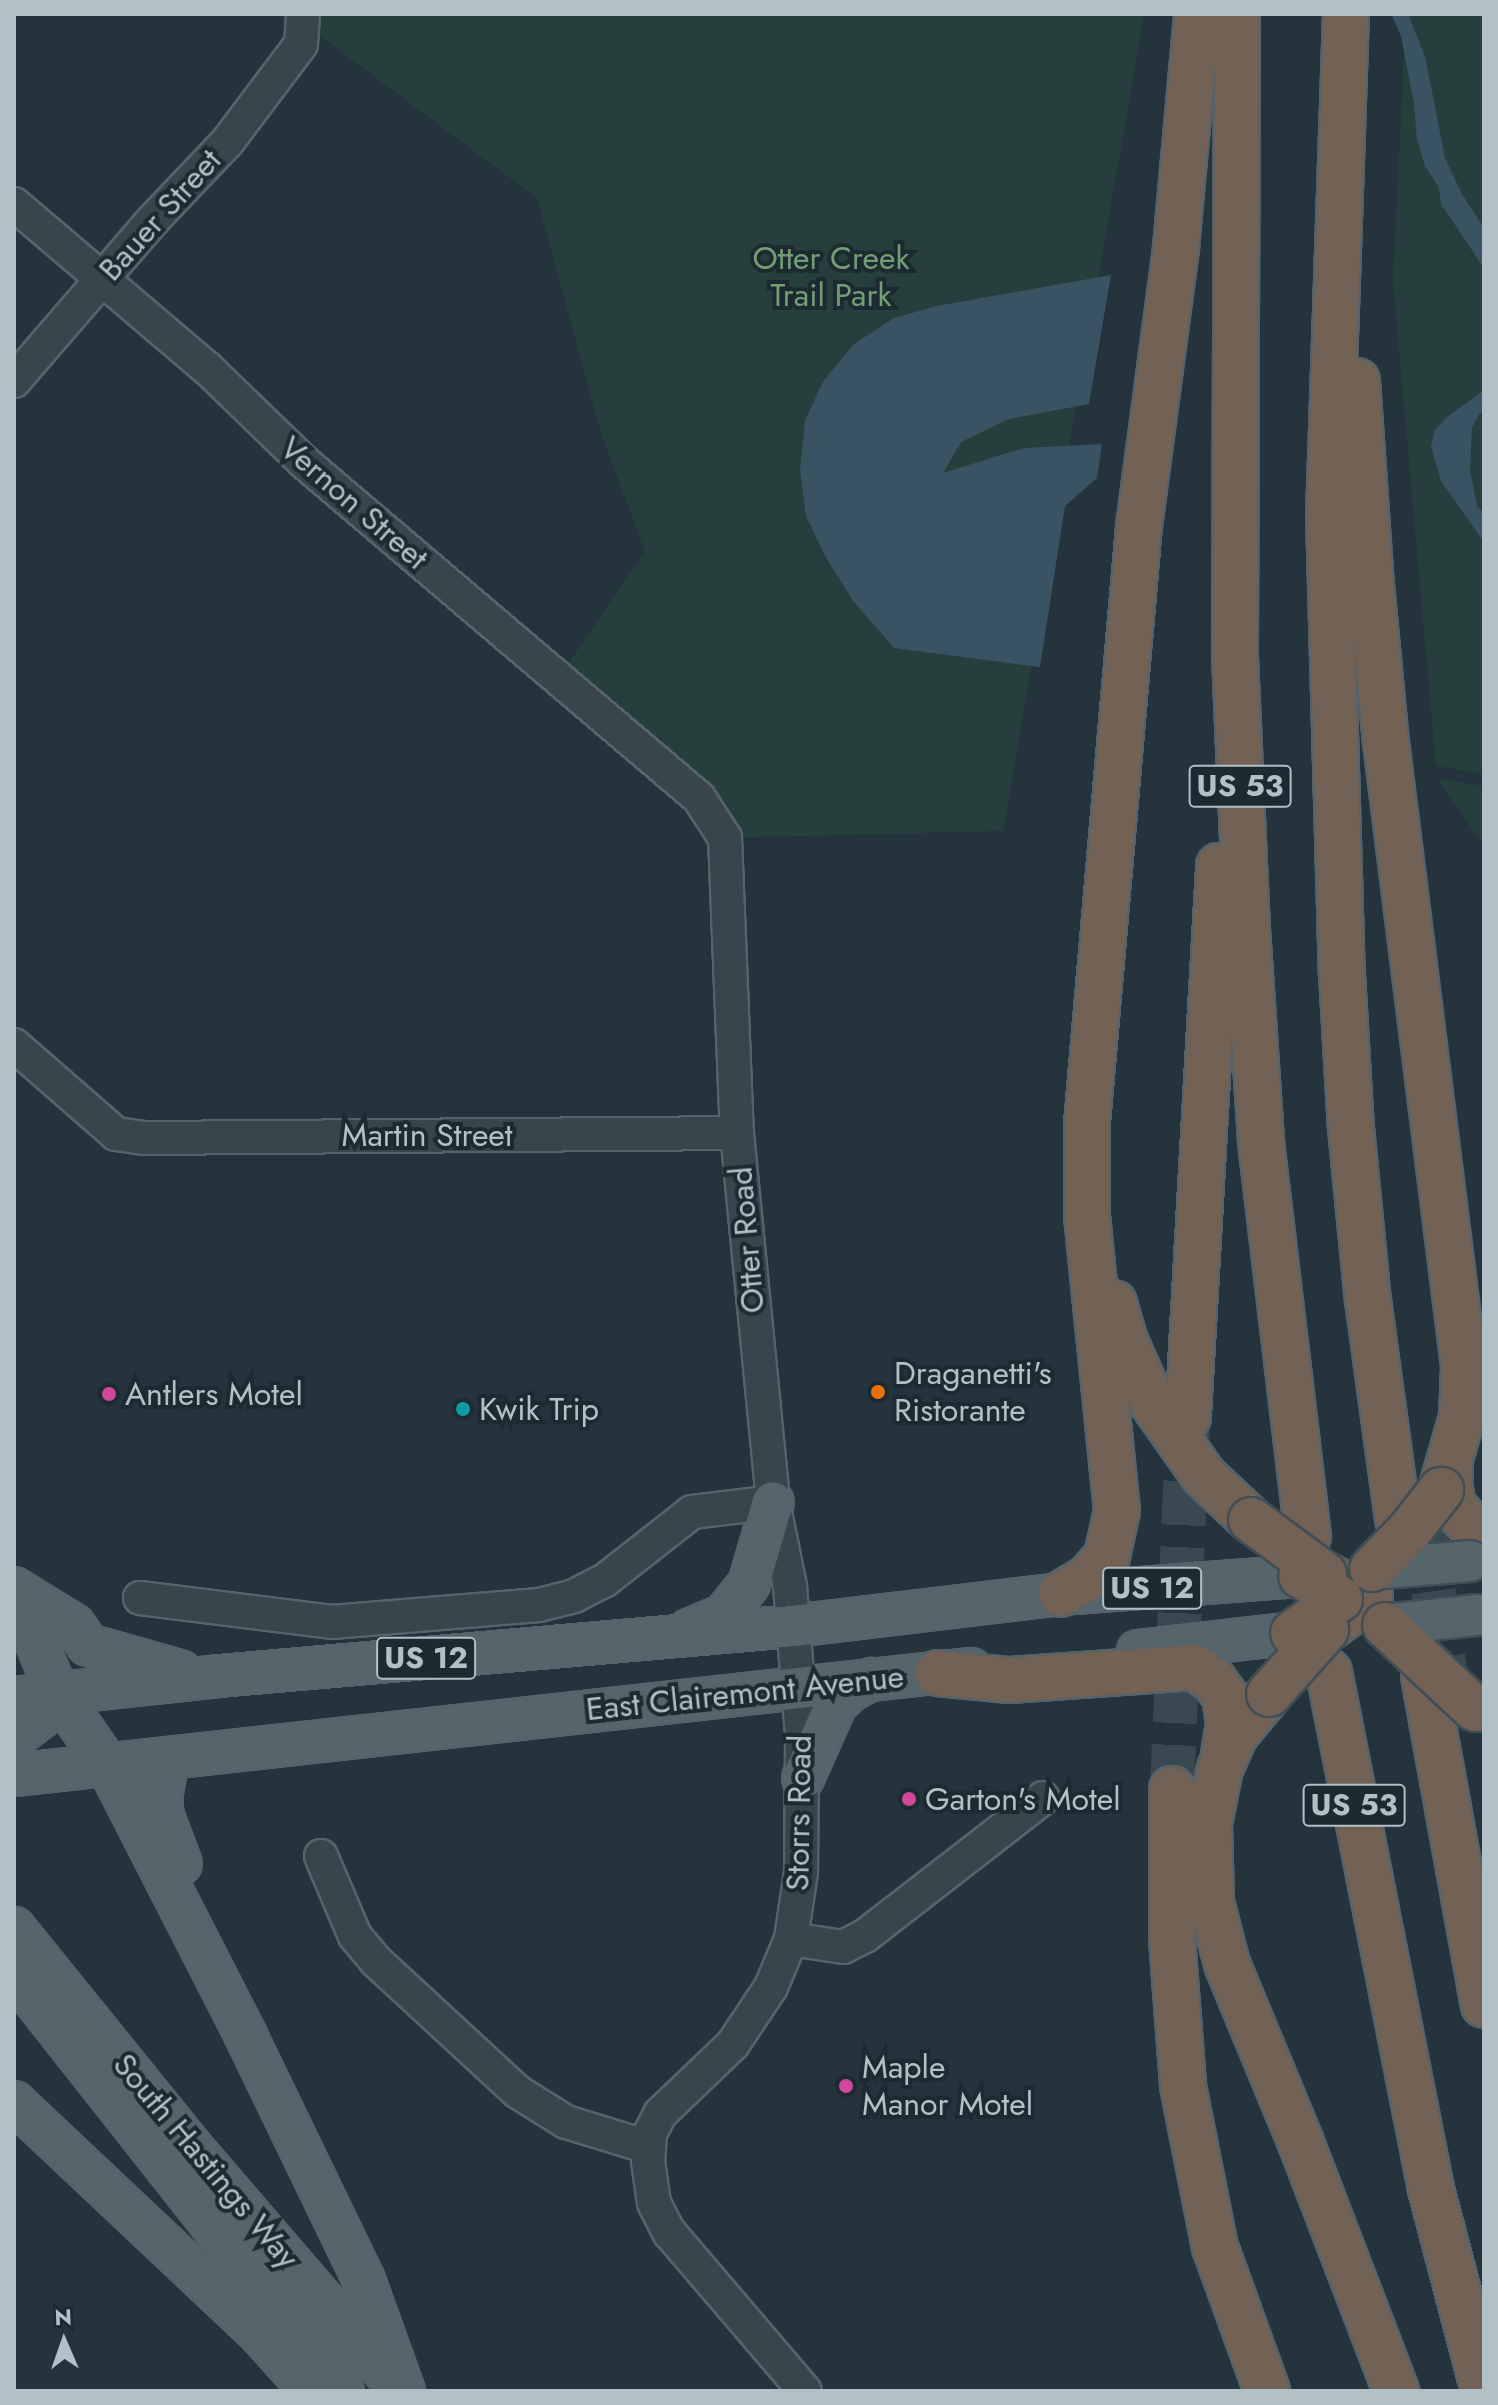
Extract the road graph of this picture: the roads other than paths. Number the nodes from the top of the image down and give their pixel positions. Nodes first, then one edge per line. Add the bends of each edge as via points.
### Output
1 (1346, 14) edge
2 (1217, 22) edge
3 (302, 29) edge
4 (1343, 103) junction
5 (14, 204) edge
6 (101, 280) junction
7 (14, 381) edge
8 (1235, 656) junction
9 (699, 798) joint
10 (14, 1045) edge
11 (1092, 1062) junction
12 (737, 1133) junction
13 (1188, 1417) tunnel mouth
14 (1427, 1491) junction
15 (773, 1502) junction
16 (1479, 1550) edge
17 (14, 1588) edge
18 (1061, 1594) junction
19 (140, 1598) dead end
20 (1342, 1602) junction
21 (14, 1608) edge
22 (1481, 1615) edge
23 (793, 1626) junction
24 (674, 1636) junction
25 (938, 1673) junction
26 (219, 1676) junction
27 (872, 1679) junction
28 (798, 1687) junction
29 (58, 1694) junction
30 (14, 1698) edge
31 (1458, 1700) edge
32 (14, 1738) edge
33 (1224, 1754) junction
34 (168, 1758) junction
35 (108, 1766) junction
36 (14, 1775) edge
37 (803, 1778) junction
38 (1172, 1789) tunnel mouth
39 (1043, 1798) dead end
40 (1484, 1851) edge
41 (321, 1856) dead end
42 (14, 1928) edge
43 (791, 1939) junction
44 (14, 1974) edge
45 (1484, 2005) edge
46 (246, 2036) junction
47 (14, 2102) edge
48 (648, 2147) junction
49 (311, 2391) edge
50 (343, 2391) edge
51 (403, 2391) edge
52 (805, 2391) edge
53 (1267, 2391) edge
54 (1396, 2391) edge
55 (1484, 2391) edge

1 - 4 highway, US 53
2 - 8 highway, US 53
2 - 11 highway via 1176,247 1139,526
3 - 6 street, Bauer Street via 228,141
4 - 14 highway, US 53 via 1329,516 1351,1128 1367,1285
4 - 14 highway via 1370,574 1386,742 1464,1366 1462,1417
5 - 6 street, Vernon Street
6 - 7 street, Bauer Street
6 - 9 street, Vernon Street via 207,368 305,463
8 - 13 highway
8 - 20 highway, US 53 via 1261,1142
9 - 12 street, Otter Road via 725,838
10 - 12 street, Martin Street via 116,1134 145,1138
11 - 18 highway via 1087,1218 1117,1511 1107,1556 1089,1577
11 - 20 highway, bridge via 1108,1267 1124,1339 1152,1402 1186,1454
12 - 15 street, Otter Road
14 - 16 highway via 1449,1484 1453,1506 1472,1527
14 - 20 highway, bridge via 1410,1530
15 - 19 street via 692,1512 604,1581 551,1604 332,1622
15 - 23 street, Otter Road
15 - 24 main road via 758,1562 738,1601 724,1615
16 - 20 main road, East Clairemont Avenue / US 12, bridge
17 - 26 main road via 74,1625 88,1645 137,1661
18 - 20 main road, East Clairemont Avenue / US 12 via 1244,1582
18 - 23 main road, East Clairemont Avenue / US 12
20 - 22 main road, East Clairemont Avenue / US 12, bridge
20 - 25 main road, East Clairemont Avenue / US 12
20 - 31 highway, bridge
20 - 33 highway, bridge via 1244,1721
20 - 55 highway, US 53 via 1431,2189
21 - 29 main road via 34,1637
23 - 24 main road, East Clairemont Avenue / US 12
23 - 28 street, Otter Road
24 - 26 main road, East Clairemont Avenue / US 12
25 - 27 main road, East Clairemont Avenue / US 12
25 - 33 highway via 1010,1680 1194,1667 1225,1696 1229,1723
26 - 29 main road, East Clairemont Avenue / US 12
27 - 28 main road, East Clairemont Avenue / US 12
27 - 37 main road via 836,1704
28 - 34 main road, East Clairemont Avenue / US 12
28 - 37 street, Storrs Road
29 - 30 main road, East Clairemont Avenue / US 12
29 - 32 main road via 40,1718
29 - 35 main road
31 - 40 highway
31 - 45 highway, US 53
33 - 54 highway via 1213,1795 1208,1849 1218,1937
34 - 35 main road, East Clairemont Avenue / US 12
34 - 46 main road via 163,1816 211,1930
35 - 36 main road, East Clairemont Avenue / US 12
35 - 46 main road
37 - 43 street, Storrs Road via 801,1872
38 - 53 highway via 1172,1938 1183,2086 1215,2247
39 - 43 street, Storrs Road via 865,1936 843,1947
41 - 48 street via 342,1912 362,1944 518,2092 566,2122
42 - 51 main road, South Hastings Way via 193,2149
43 - 48 street, Storrs Road via 754,2016 727,2051 665,2106
44 - 50 main road, South Hastings Way
46 - 51 main road via 364,2280
47 - 49 main road via 261,2335
48 - 52 street via 650,2188 669,2232

